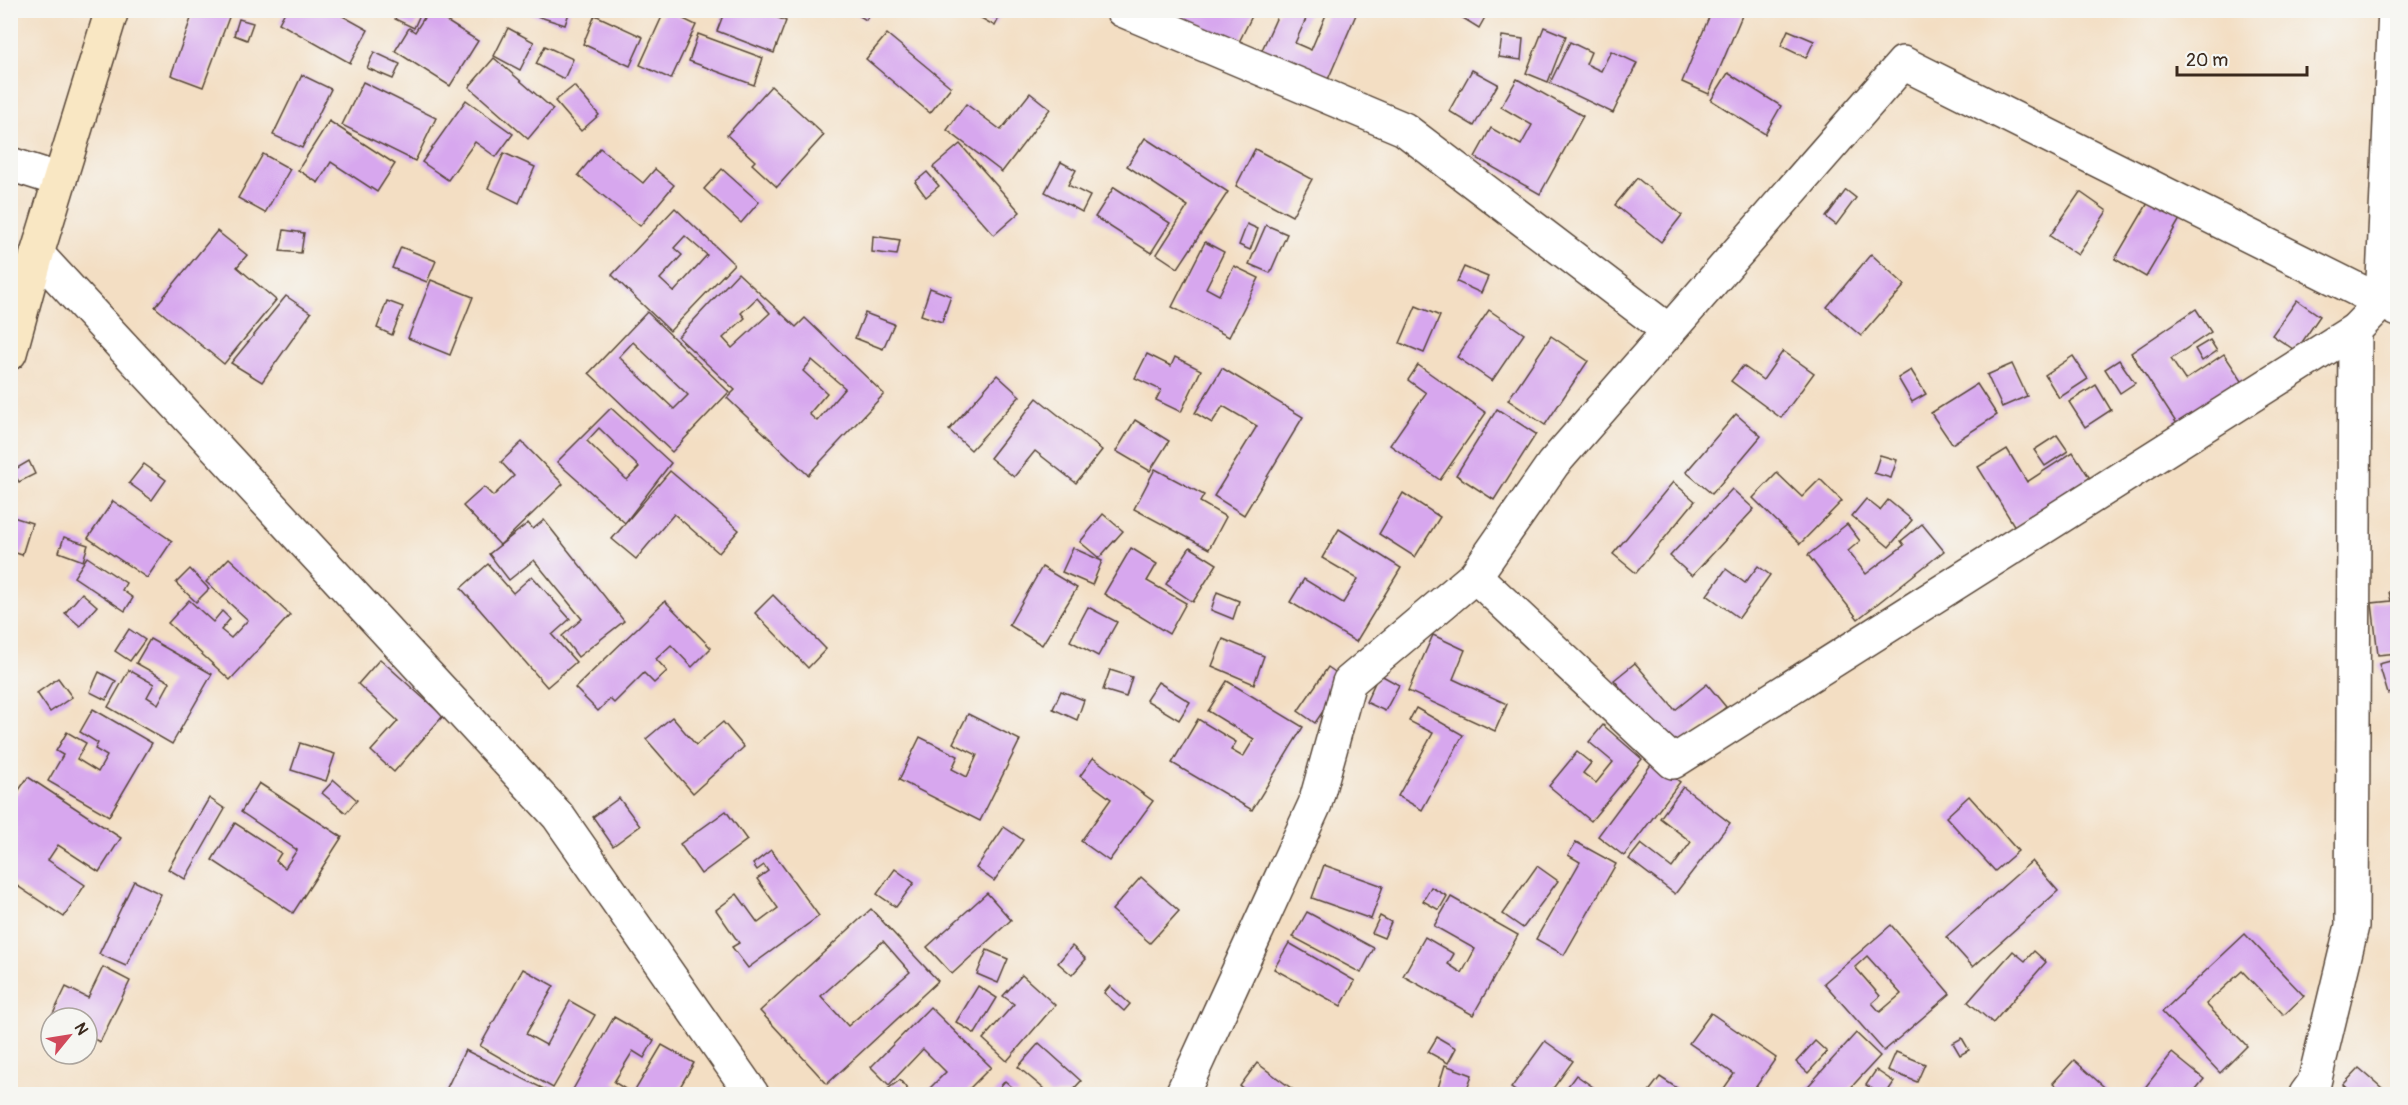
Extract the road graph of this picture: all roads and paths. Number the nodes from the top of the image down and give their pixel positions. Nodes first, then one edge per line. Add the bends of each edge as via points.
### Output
1 (112, 10) edge
2 (1122, 10) edge
3 (2395, 10) edge
4 (10, 164) edge
5 (60, 180) junction
6 (37, 254) junction
7 (2390, 306) edge
8 (2355, 330) junction
9 (1669, 331) junction
10 (10, 353) edge
11 (1475, 576) junction
12 (752, 1095) edge
13 (1182, 1095) edge
14 (2306, 1095) edge

1 - 5 street
2 - 9 street via 1404,129
3 - 7 street
4 - 5 street
5 - 6 street
6 - 10 street
6 - 12 street via 558,816
7 - 8 street
7 - 9 street via 1903,63
8 - 11 street via 1673,762
8 - 14 street via 2352,926 2314,1083
9 - 11 street via 1553,464
11 - 13 street via 1349,682 1315,804

